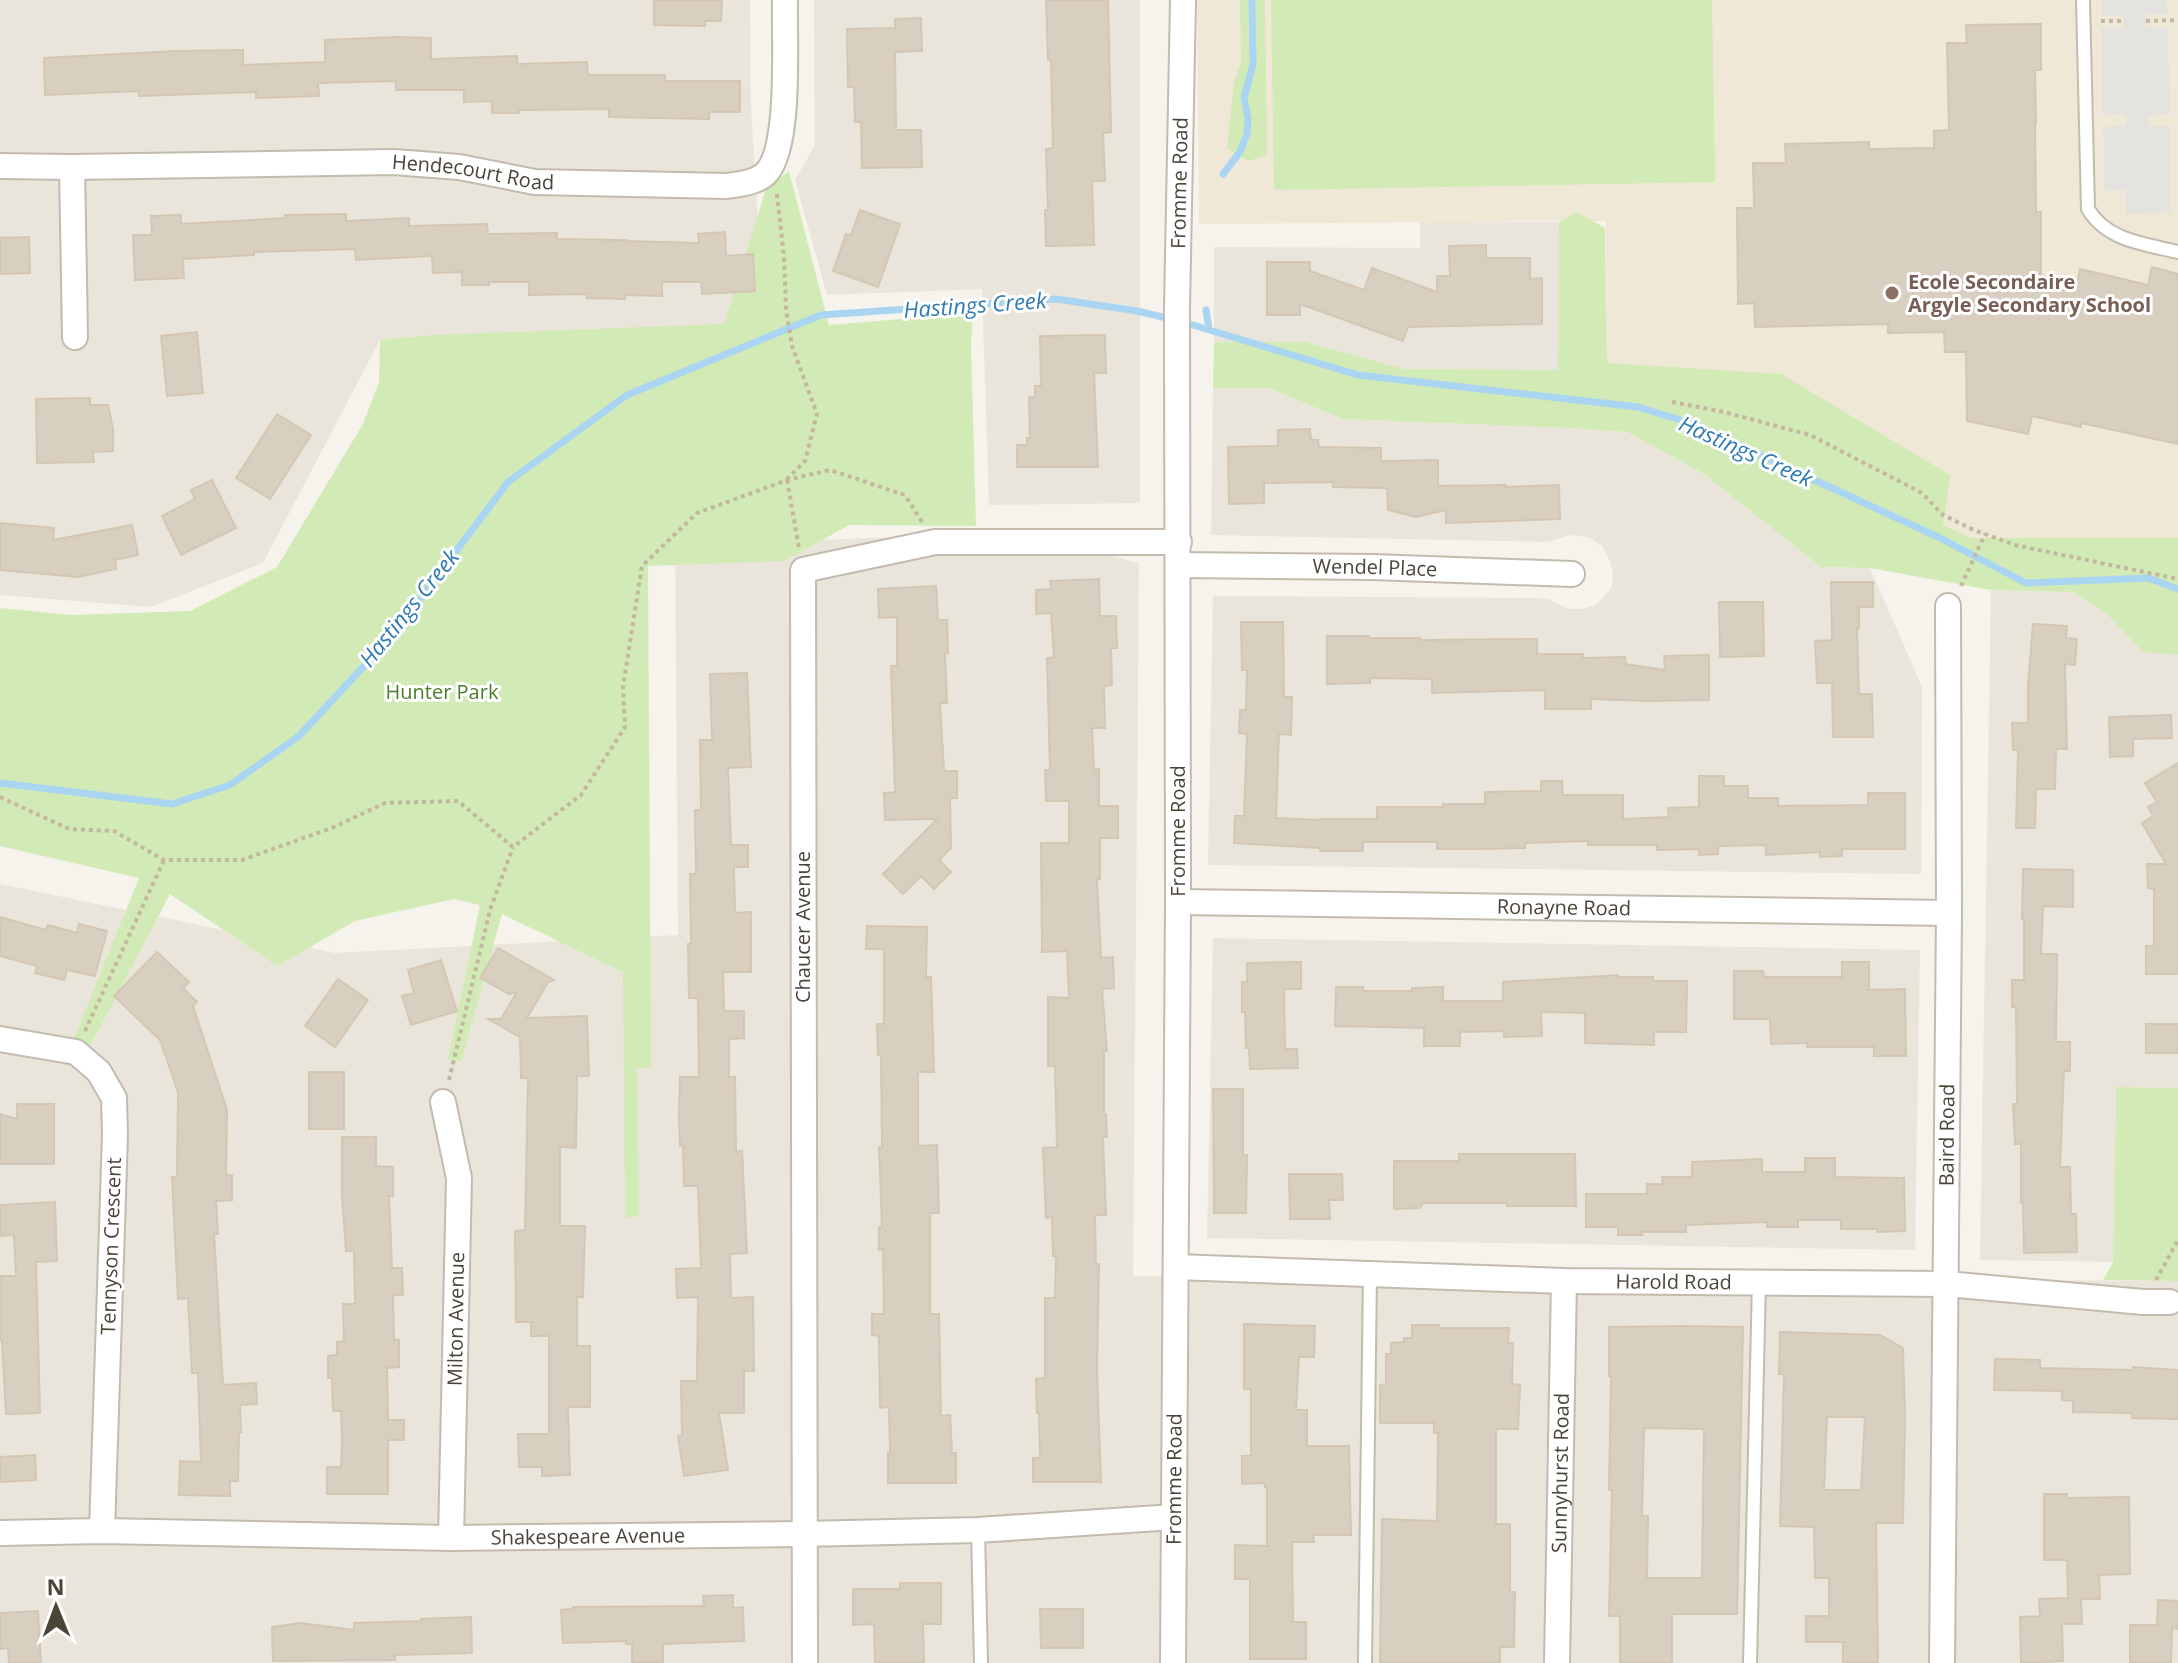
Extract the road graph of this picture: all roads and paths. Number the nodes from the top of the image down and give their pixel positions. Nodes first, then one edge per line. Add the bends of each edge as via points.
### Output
1 (785, 0) edge
2 (1183, 0) edge
3 (2083, 0) edge
4 (2178, 20) edge
5 (2093, 21) dead end
6 (2123, 21) dead end
7 (2146, 21) dead end
8 (773, 160) junction
9 (0, 166) edge
10 (72, 167) junction
11 (2178, 252) edge
12 (75, 337) dead end
13 (1672, 402) dead end
14 (787, 480) junction
15 (1985, 534) junction
16 (935, 542) junction
17 (1179, 553) junction
18 (803, 570) junction
19 (1572, 574) dead end
20 (2178, 579) edge
21 (1964, 582) dead end
22 (1948, 606) dead end
23 (0, 797) edge
24 (513, 847) junction
25 (164, 860) junction
26 (1178, 902) junction
27 (1949, 913) junction
28 (0, 1039) edge
29 (76, 1052) junction
30 (443, 1102) joint
31 (2178, 1240) edge
32 (1176, 1267) junction
33 (1370, 1274) junction
34 (1564, 1281) junction
35 (1759, 1282) junction
36 (1947, 1284) junction
37 (2143, 1302) junction
38 (2170, 1302) dead end
39 (1174, 1517) junction
40 (978, 1530) junction
41 (102, 1531) junction
42 (0, 1533) edge
43 (803, 1534) junction
44 (451, 1538) junction
45 (805, 1663) edge
46 (981, 1663) edge
47 (1173, 1663) edge
48 (1365, 1663) edge
49 (1557, 1663) edge
50 (1750, 1663) edge
51 (1942, 1663) edge

1 - 8 street via 783,114
2 - 17 street, Fromme Road
3 - 11 lane via 2088,209 2110,233
4 - 7 path
5 - 6 path
8 - 10 street, Hendecourt Road via 767,172 726,186 535,182 459,167 394,162
8 - 14 path via 792,346 817,414 805,461
9 - 10 street, Hendecourt Road
10 - 12 street
13 - 15 path via 1810,435 1922,493 1943,515
14 - 16 path via 830,470 905,495
14 - 18 path
14 - 24 path via 697,513 642,566 623,687 625,727 581,795
15 - 20 path
15 - 21 path
16 - 17 street
16 - 18 street
17 - 19 street, Wendel Place
17 - 26 street, Fromme Road
18 - 43 street, Chaucer Avenue
22 - 27 street, Baird Road
23 - 25 path via 69,829 114,831
24 - 25 path via 458,801 385,803 242,860
24 - 30 path via 490,910
25 - 29 path
26 - 27 street, Ronayne Road
26 - 32 street, Fromme Road
27 - 36 street, Baird Road
28 - 29 street
29 - 41 street, Tennyson Crescent via 99,1072 114,1098
30 - 44 street, Milton Avenue via 459,1178
31 - 37 path
32 - 33 street, Harold Road
32 - 39 street, Fromme Road
33 - 34 street, Harold Road
33 - 48 lane
34 - 35 street, Harold Road
34 - 49 street, Sunnyhurst Road
35 - 36 street, Harold Road
35 - 50 lane
36 - 37 street, Harold Road
36 - 51 street, Baird Road
37 - 38 street, Harold Road
39 - 40 street, Shakespeare Avenue
39 - 47 street, Fromme Road
40 - 43 street, Shakespeare Avenue
40 - 46 lane
41 - 42 street, Shakespeare Avenue
41 - 44 street, Shakespeare Avenue
43 - 44 street, Shakespeare Avenue
43 - 45 street, Chaucer Avenue

